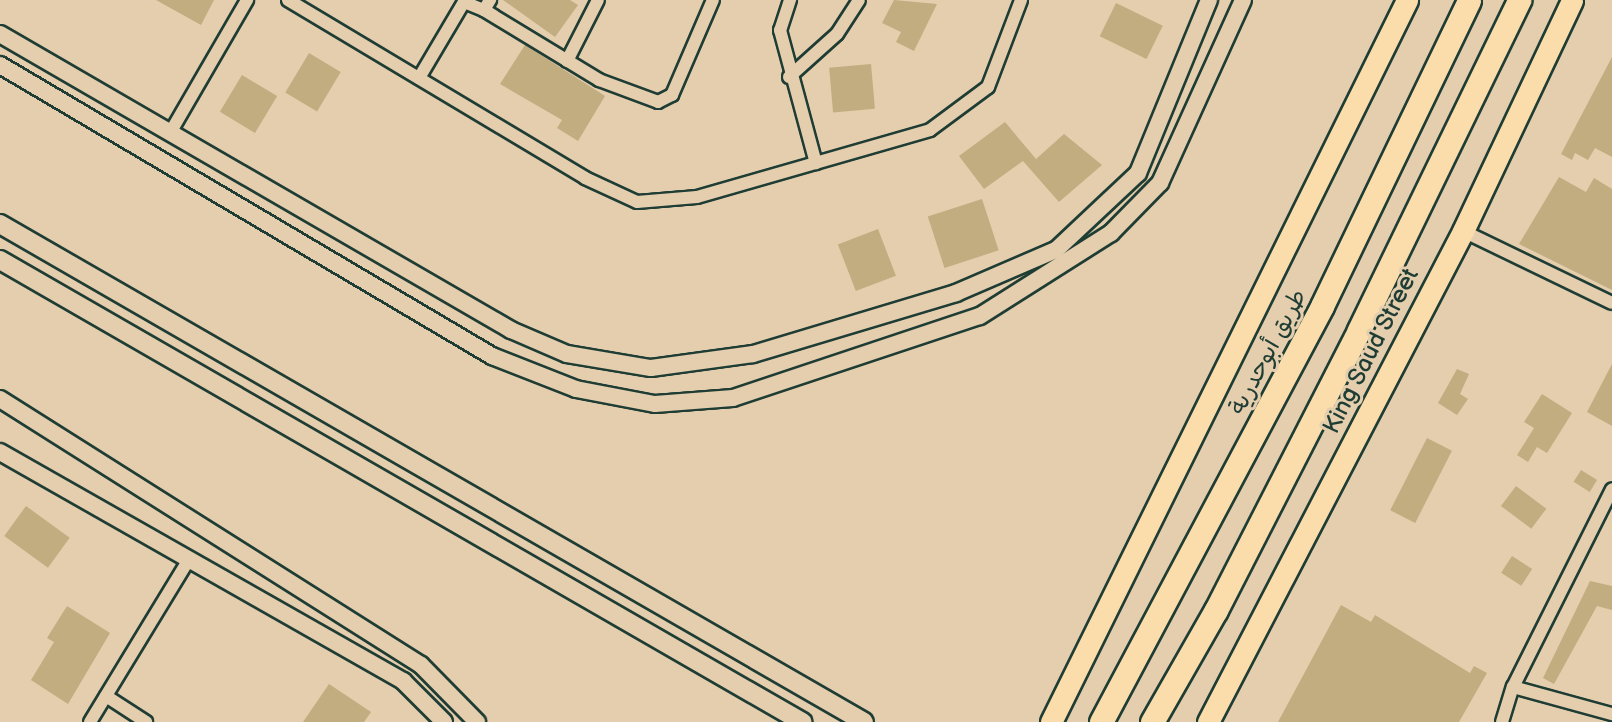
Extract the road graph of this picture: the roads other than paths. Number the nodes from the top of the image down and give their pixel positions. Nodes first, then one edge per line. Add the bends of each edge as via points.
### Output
1 (247, 0) edge
2 (288, 0) edge
3 (598, 0) edge
4 (713, 0) edge
5 (790, 0) edge
6 (859, 0) edge
7 (1021, 0) edge
8 (1209, 0) edge
9 (1243, 0) edge
10 (1407, 0) edge
11 (1469, 0) edge
12 (1519, 0) edge
13 (1572, 0) edge
14 (463, 1) edge
15 (487, 5) edge
16 (0, 34) edge
17 (567, 61) junction
18 (0, 65) edge
19 (789, 77) junction
20 (419, 78) junction
21 (170, 133) junction
22 (816, 163) junction
23 (0, 224) edge
24 (1462, 231) junction
25 (0, 260) edge
26 (1612, 303) edge
27 (0, 398) edge
28 (2, 457) edge
29 (1612, 489) edge
30 (189, 559) junction
31 (1513, 687) junction
32 (106, 696) junction
33 (1612, 714) edge
34 (90, 722) edge
35 (146, 722) edge
36 (444, 722) edge
37 (477, 722) edge
38 (802, 722) edge
39 (864, 722) edge
40 (1051, 722) edge
41 (1101, 722) edge
42 (1152, 722) edge
43 (1208, 722) edge
44 (1502, 722) edge

1 - 21 street
2 - 20 street
3 - 17 street
4 - 17 street via 672,95 658,102
5 - 19 street via 780,30
6 - 19 street via 837,34
7 - 22 street via 988,87 961,110 930,130
8 - 21 street via 1138,173 1056,250 956,293 708,364 651,368 595,360 511,330
9 - 18 street via 1160,183 1111,233 980,316 733,398 655,404 576,389 492,356
10 - 40 main road
11 - 41 highway, طريق أبوحدرية via 1322,306
12 - 42 highway via 1359,330 1216,610
13 - 24 main road, King Saud Street
14 - 15 street
14 - 20 street
15 - 17 street
16 - 21 street
19 - 22 street
20 - 22 street via 585,178 637,202 697,197
23 - 39 main road
24 - 26 street
24 - 43 main road, King Saud Street
25 - 38 main road
27 - 37 street via 421,666
28 - 30 street
29 - 31 street
30 - 32 street
30 - 36 street via 403,681
31 - 33 street
31 - 44 street
32 - 34 street
32 - 35 street

